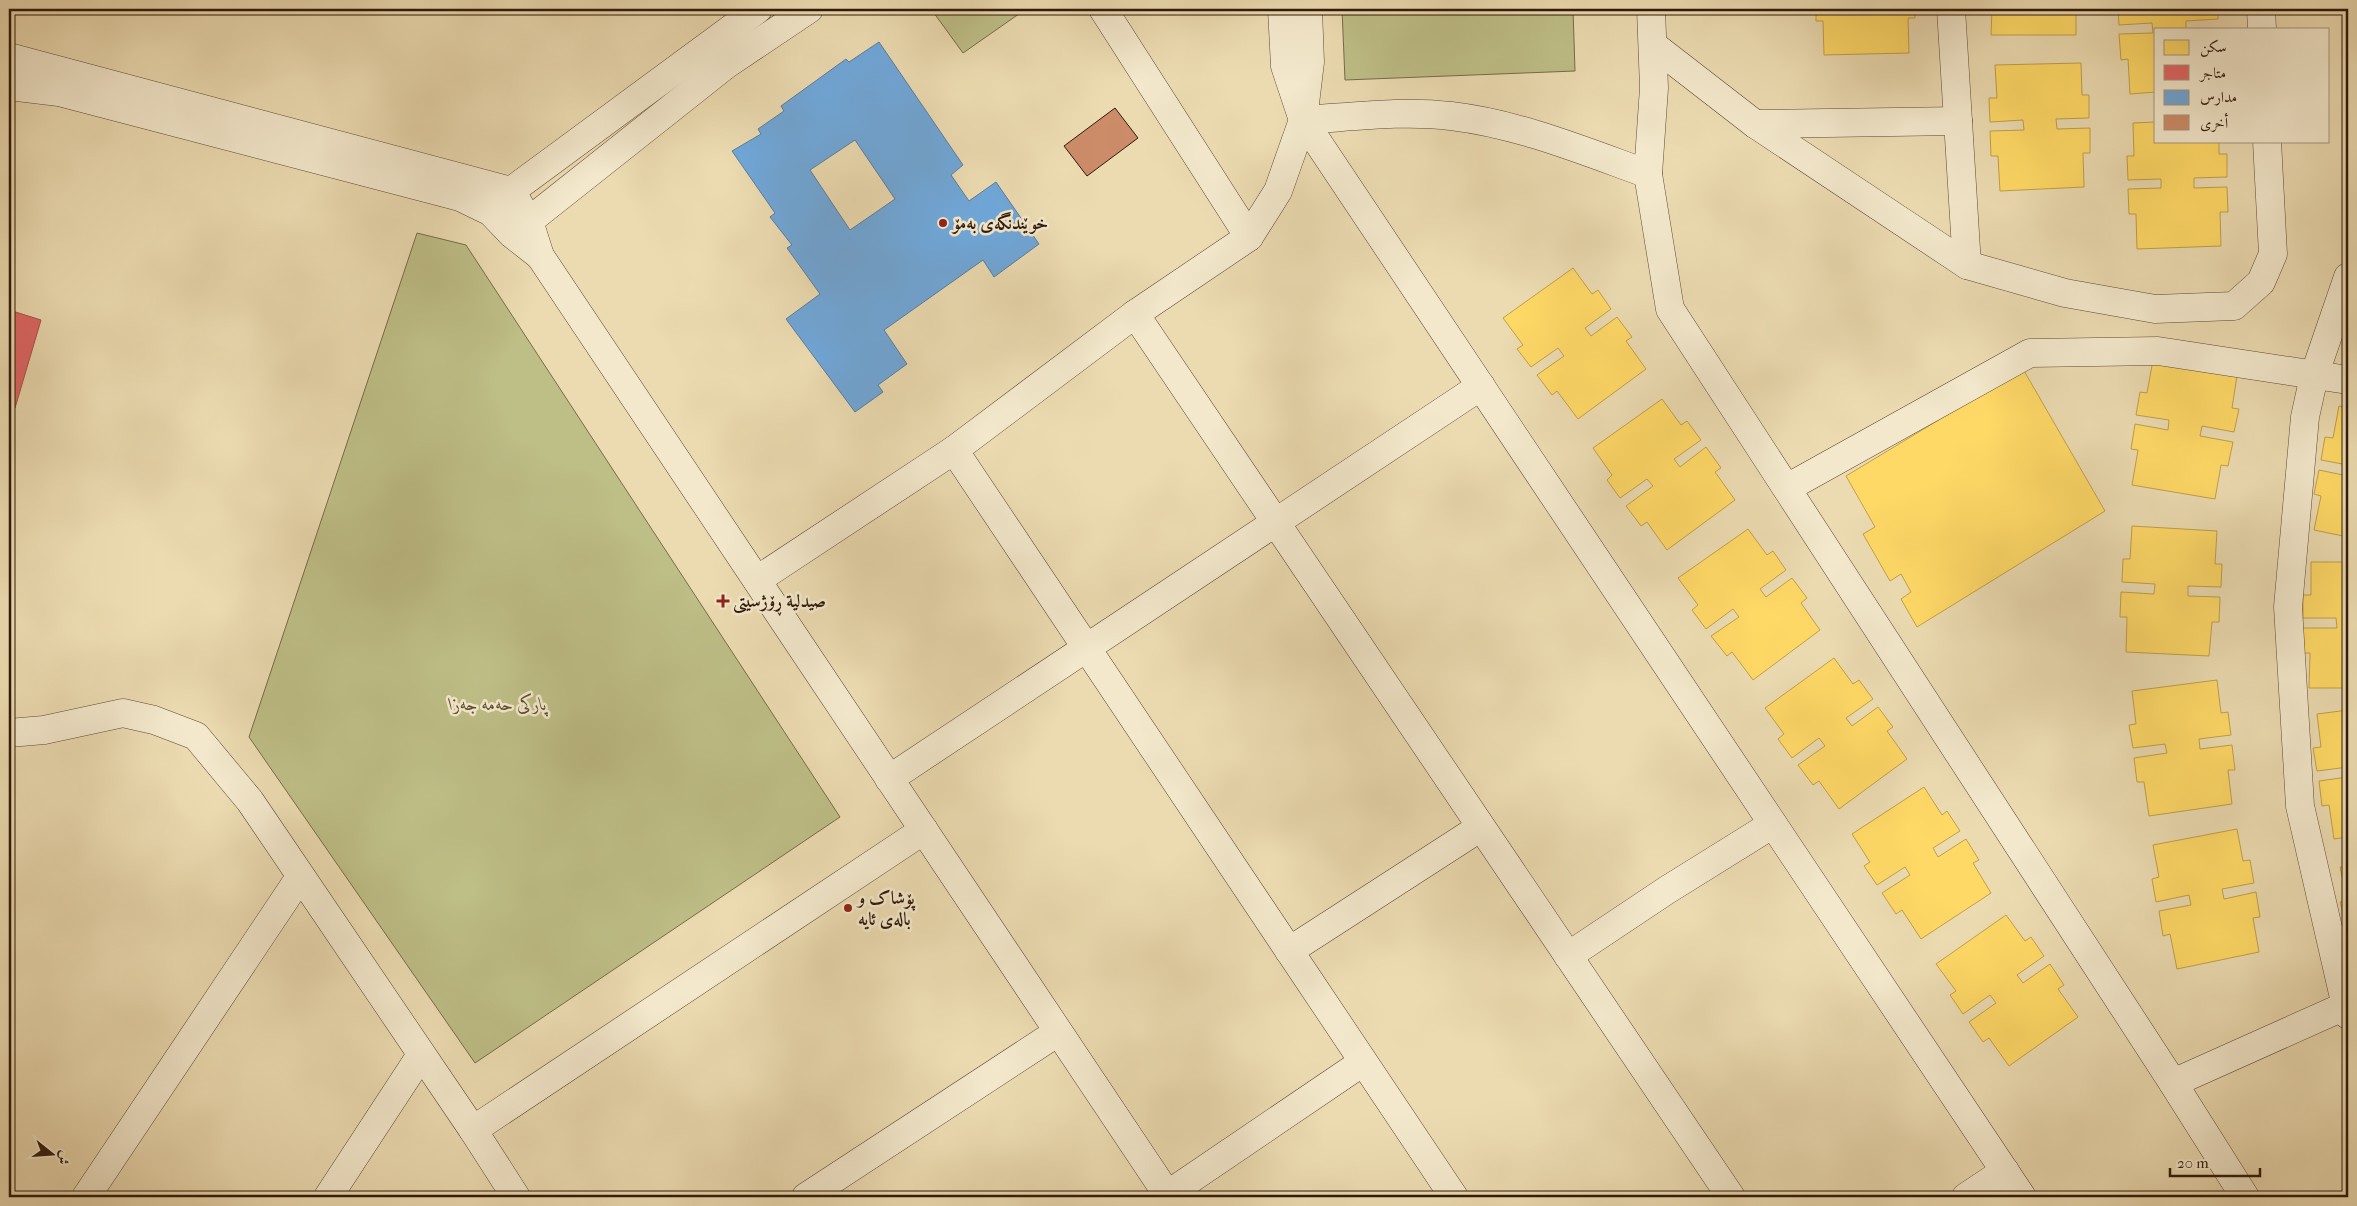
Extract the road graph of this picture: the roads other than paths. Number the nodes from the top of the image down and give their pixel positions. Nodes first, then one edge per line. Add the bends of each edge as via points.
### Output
1 (758, 9) edge
2 (809, 9) edge
3 (1103, 9) edge
4 (1282, 9) edge
5 (1308, 9) edge
6 (1651, 9) edge
7 (1951, 9) edge
8 (2261, 9) edge
9 (2262, 28) edge
10 (1653, 45) junction
11 (9, 57) edge
12 (9, 88) edge
13 (1303, 120) junction
14 (1958, 122) junction
15 (1755, 124) junction
16 (2267, 142) edge
17 (1648, 174) junction
18 (511, 191) junction
19 (491, 212) junction
20 (521, 228) junction
21 (1249, 237) junction
22 (1967, 265) junction
23 (2348, 277) edge
24 (1135, 314) junction
25 (2338, 377) edge
26 (1481, 386) junction
27 (954, 450) junction
28 (1787, 488) junction
29 (1276, 522) junction
30 (757, 580) junction
31 (1086, 648) junction
32 (9, 733) edge
33 (889, 779) junction
34 (1773, 824) junction
35 (1481, 827) junction
36 (924, 830) junction
37 (300, 878) junction
38 (1289, 951) junction
39 (1568, 956) junction
40 (2347, 1011) edge
41 (1058, 1032) junction
42 (421, 1055) junction
43 (1363, 1062) junction
44 (2173, 1083) junction
45 (473, 1130) junction
46 (2005, 1171) junction
47 (1166, 1196) edge
48 (86, 1197) edge
49 (328, 1197) edge
50 (516, 1197) edge
51 (806, 1197) edge
52 (1454, 1197) edge
53 (1731, 1197) edge
54 (1966, 1197) edge
55 (2022, 1197) edge
56 (2245, 1197) edge

1 - 18 street
2 - 20 street via 727,64
3 - 21 street
4 - 13 street via 1285,66
5 - 13 street via 1310,62
6 - 10 street
7 - 14 street
8 - 9 street
10 - 15 street
10 - 17 street via 1654,88
11 - 18 street
12 - 19 street via 59,92 126,109 460,197
13 - 17 street via 1423,114 1484,121 1553,140
13 - 21 street via 1278,192
13 - 26 street
14 - 15 street
14 - 22 street
15 - 22 street
16 - 22 street via 2273,254 2261,282 2234,306 2155,309 2065,293
17 - 28 street via 1670,309
18 - 19 street
18 - 20 street
19 - 20 street
20 - 30 street
21 - 24 street
23 - 25 street
24 - 27 street
24 - 29 street
25 - 28 street via 2158,351 2030,354
25 - 40 street via 2305,417 2288,607 2300,806
26 - 29 street
26 - 34 street
27 - 30 street
27 - 31 street
28 - 44 street
29 - 31 street
29 - 35 street
30 - 33 street
31 - 33 street
31 - 38 street
32 - 37 street via 44,730 123,713 154,720 196,736 250,801
33 - 36 street
34 - 39 street
34 - 46 street
35 - 38 street
35 - 39 street
36 - 41 street
36 - 45 street
37 - 42 street
37 - 48 street
38 - 43 street
39 - 53 street
40 - 44 street
41 - 47 street
41 - 51 street
42 - 45 street
42 - 49 street
43 - 47 street
43 - 52 street
44 - 56 street
45 - 50 street
46 - 54 street
46 - 55 street

